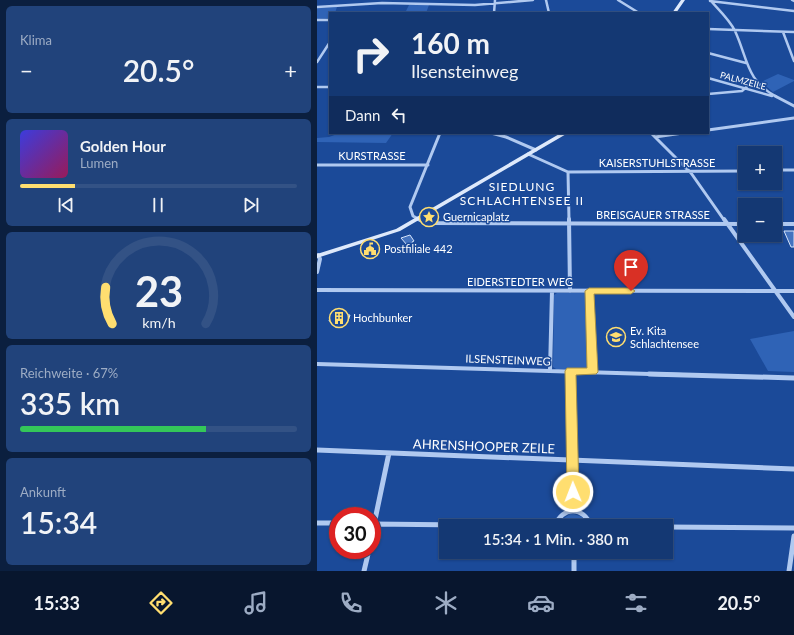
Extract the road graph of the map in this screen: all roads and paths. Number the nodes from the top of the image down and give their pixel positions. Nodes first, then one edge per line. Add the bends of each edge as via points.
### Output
1 (352, 0) edge
2 (495, 0) edge
3 (533, 0) edge
4 (546, 0) edge
5 (618, 0) edge
6 (683, 0) edge
7 (710, 0) edge
8 (495, 4) junction
9 (349, 5) junction
10 (317, 7) edge
11 (794, 11) edge
12 (494, 12) edge
13 (549, 12) edge
14 (637, 12) edge
15 (676, 12) edge
16 (317, 20) edge
17 (329, 20) edge
18 (709, 29) edge
19 (735, 30) junction
20 (783, 32) junction
21 (794, 32) edge
22 (329, 44) edge
23 (709, 53) edge
24 (794, 61) edge
25 (317, 62) edge
26 (747, 63) junction
27 (709, 78) edge
28 (756, 81) junction
29 (317, 87) edge
30 (329, 87) edge
31 (745, 89) junction
32 (709, 94) edge
33 (774, 96) junction
34 (794, 106) edge
35 (794, 118) edge
36 (709, 130) edge
37 (441, 134) edge
38 (495, 134) edge
39 (563, 134) edge
40 (652, 134) edge
41 (676, 134) edge
42 (655, 137) junction
43 (536, 150) junction
44 (528, 154) junction
45 (317, 165) edge
46 (427, 165) junction
47 (782, 170) edge
48 (794, 170) edge
49 (738, 171) edge
50 (568, 172) junction
51 (691, 172) junction
52 (418, 218) junction
53 (570, 224) junction
54 (727, 224) junction
55 (738, 224) edge
56 (782, 224) edge
57 (794, 224) edge
58 (318, 256) edge
59 (317, 272) edge
60 (317, 290) edge
61 (552, 291) junction
62 (570, 291) junction
63 (589, 291) junction
64 (775, 291) junction
65 (794, 291) edge
66 (794, 317) edge
67 (317, 364) edge
68 (550, 371) junction
69 (570, 371) junction
70 (593, 372) junction
71 (794, 378) edge
72 (317, 450) edge
73 (389, 453) junction
74 (573, 460) junction
75 (794, 469) edge
76 (377, 507) edge
77 (573, 510) junction
78 (558, 519) edge
79 (588, 519) edge
80 (317, 523) edge
81 (329, 523) edge
82 (381, 524) edge
83 (439, 525) edge
84 (673, 527) edge
85 (794, 528) edge
86 (794, 536) edge
87 (367, 559) edge
88 (574, 559) edge
89 (364, 571) edge
90 (574, 571) edge
91 (789, 571) edge

1 - 9 street
2 - 8 street
3 - 8 street
4 - 13 street
5 - 14 street
6 - 15 main road
7 - 11 street
7 - 19 street
8 - 9 street
8 - 12 street
9 - 10 street
16 - 17 street
18 - 19 street
19 - 20 street
19 - 26 street
20 - 21 street
20 - 24 street
22 - 25 street
23 - 26 street
26 - 28 street
27 - 31 street, PALMZEILE
28 - 31 street
28 - 33 street
29 - 30 street
31 - 32 street
31 - 33 street, PALMZEILE
33 - 34 street
35 - 36 street
37 - 46 street
38 - 43 street
39 - 43 main road
40 - 42 street
41 - 42 street
42 - 51 street
43 - 44 main road
44 - 50 street
44 - 52 main road
45 - 46 street, KURSTRASSE
46 - 52 street via 410,208 411,214
47 - 48 street
49 - 51 street, KAISERSTUHLSTRASSE
50 - 51 street, KAISERSTUHLSTRASSE
50 - 53 street
51 - 54 street
52 - 53 street, BREISGAUER STRASSE via 427,223
52 - 58 main road via 391,232
53 - 54 street, BREISGAUER STRASSE
53 - 62 street
54 - 55 street, BREISGAUER STRASSE
54 - 64 street
56 - 57 street
58 - 59 street via 320,259
60 - 61 street, EIDERSTEDTER WEG
61 - 62 street, EIDERSTEDTER WEG
61 - 68 street
62 - 63 street, EIDERSTEDTER WEG
63 - 64 street, EIDERSTEDTER WEG
63 - 70 street
64 - 65 street, EIDERSTEDTER WEG
64 - 66 street
67 - 68 street, ILSENSTEINWEG
68 - 69 street, ILSENSTEINWEG
69 - 70 street, ILSENSTEINWEG
69 - 74 street
70 - 71 street, ILSENSTEINWEG
72 - 73 street, AHRENSHOOPER ZEILE
73 - 74 street, AHRENSHOOPER ZEILE
73 - 76 street
74 - 75 street, AHRENSHOOPER ZEILE
74 - 77 street
77 - 78 street via 563,513
77 - 79 street
80 - 81 street
82 - 83 street
84 - 85 street
86 - 91 street
87 - 89 street
88 - 90 street

